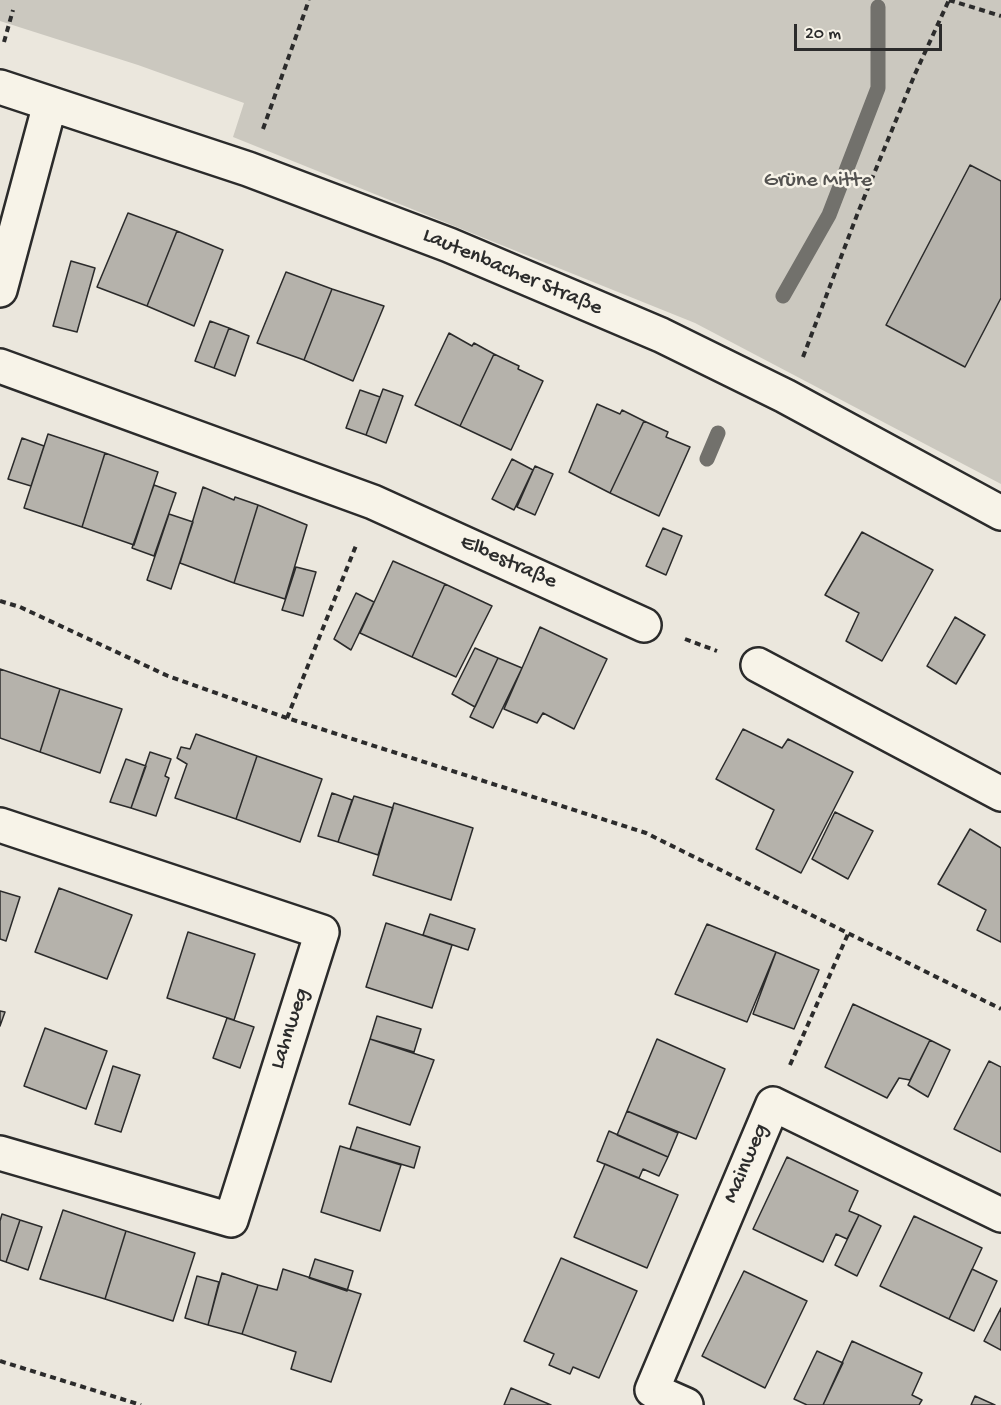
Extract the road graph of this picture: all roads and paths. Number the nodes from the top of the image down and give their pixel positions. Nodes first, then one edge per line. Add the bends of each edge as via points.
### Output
1 (309, 0) edge
2 (949, 0) edge
3 (13, 10) dead end
4 (1001, 16) edge
5 (4, 42) dead end
6 (0, 87) edge
7 (273, 99) dead end
8 (50, 105) junction
9 (0, 290) edge
10 (0, 366) edge
11 (784, 396) junction
12 (374, 502) junction
13 (1001, 513) edge
14 (0, 601) edge
15 (644, 625) joint
16 (758, 665) joint
17 (287, 718) junction
18 (1001, 794) edge
19 (0, 825) edge
20 (848, 934) junction
21 (1001, 1010) edge
22 (772, 1104) junction
23 (0, 1153) edge
24 (1001, 1215) edge
25 (0, 1361) edge
26 (141, 1405) edge
27 (686, 1405) edge

1 - 7 path
2 - 4 path
2 - 11 path
3 - 5 path
6 - 8 street, Lautenbacher Straße
8 - 9 street
8 - 11 street, Lautenbacher Straße via 248,169 449,245 661,335
10 - 12 street, Elbestraße
11 - 13 street, Lautenbacher Straße
12 - 15 street, Elbestraße
12 - 17 path
14 - 17 path via 168,676
15 - 16 path
16 - 18 street
17 - 20 path via 646,833
19 - 23 street, Lahnweg via 322,932 231,1220
20 - 21 path
20 - 22 path
22 - 24 street, Mainweg
22 - 27 street, Mainweg via 651,1390
25 - 26 path

